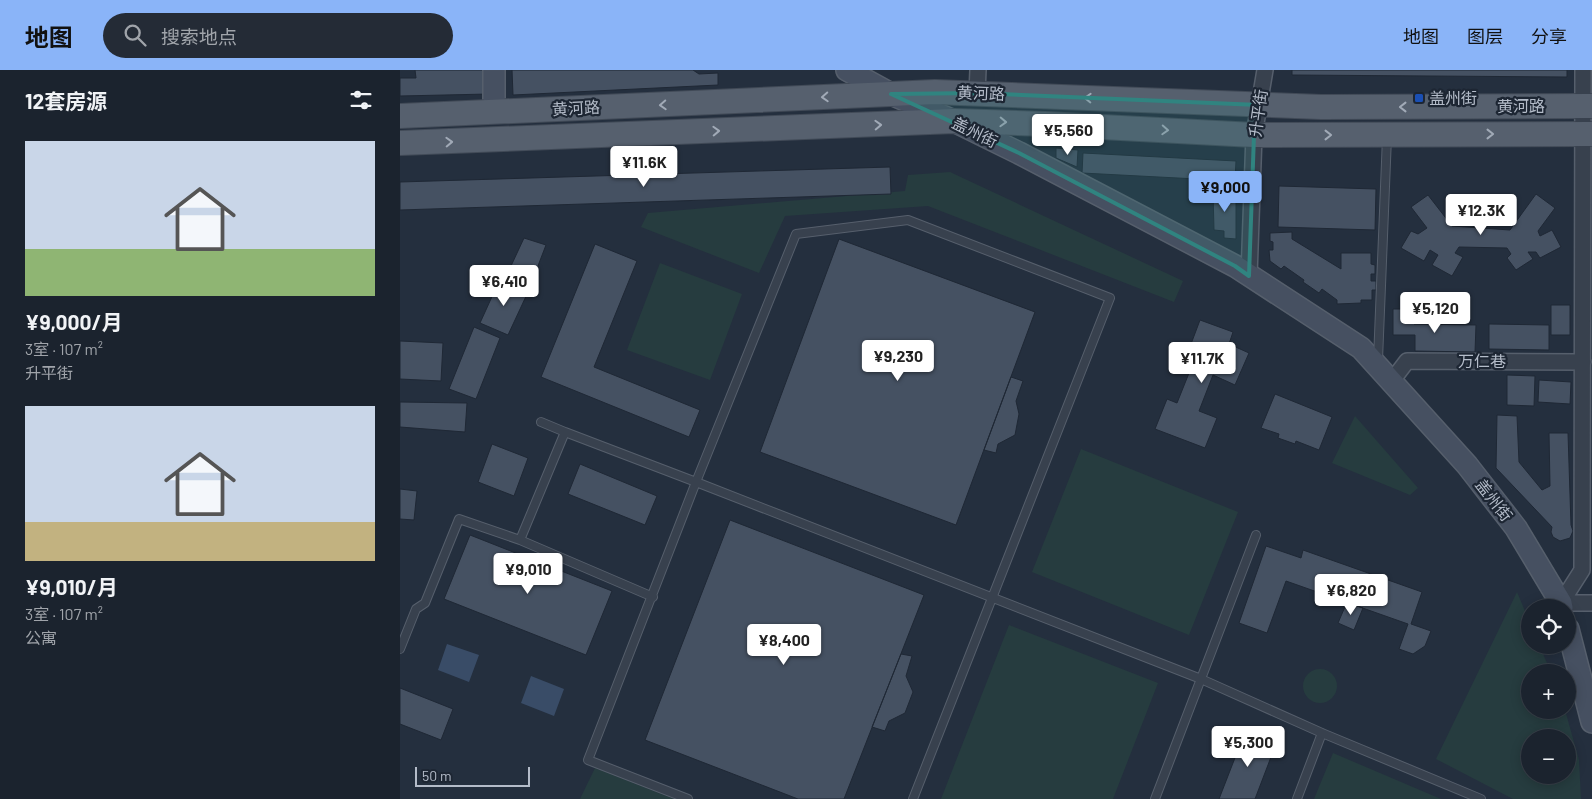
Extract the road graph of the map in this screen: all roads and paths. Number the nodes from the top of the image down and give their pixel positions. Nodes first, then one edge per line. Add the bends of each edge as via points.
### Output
1 (494, 70) edge
2 (847, 70) edge
3 (1265, 70) edge
4 (1583, 70) edge
5 (978, 81) edge
6 (891, 94) junction
7 (1259, 105) junction
8 (1587, 106) edge
9 (494, 112) junction
10 (400, 116) edge
11 (954, 121) junction
12 (1587, 134) edge
13 (1254, 135) junction
14 (1387, 135) junction
15 (400, 144) edge
16 (1249, 276) junction
17 (1583, 362) junction
18 (1385, 374) junction
19 (541, 422) dead end
20 (565, 432) junction
21 (696, 482) junction
22 (1256, 535) dead end
23 (520, 540) junction
24 (653, 597) junction
25 (993, 598) junction
26 (1557, 599) edge
27 (1565, 599) edge
28 (1592, 603) edge
29 (1576, 604) edge
30 (400, 649) edge
31 (1574, 654) edge
32 (1201, 679) junction
33 (1592, 722) edge
34 (1322, 733) junction
35 (688, 799) edge
36 (913, 799) edge
37 (1155, 799) edge
38 (1297, 799) edge
39 (1481, 799) edge

1 - 9 street
2 - 6 street, 盖州街
3 - 7 street, 升平街
4 - 8 street
5 - 6 main road, 黄河路 via 935,92
7 -> 5 main road, 黄河路
6 -> 9 main road, 黄河路
6 - 11 street, 盖州街
8 -> 7 main road, 黄河路
7 - 13 street, 升平街
8 - 12 street
9 - 10 main road, 黄河路
11 -> 13 main road, 黄河路
15 -> 11 main road, 黄河路
11 - 16 street, 盖州街
14 -> 12 main road, 黄河路
12 - 17 street
13 -> 14 main road, 黄河路
13 - 16 street, 升平街
14 - 18 lane
16 - 18 street, 盖州街 via 1361,348
17 - 18 street, 万仁巷 via 1407,361
17 - 27 street via 1582,570
18 - 26 street, 盖州街 via 1466,465 1516,528
19 - 20 lane
20 - 21 lane
20 - 23 lane
21 - 24 lane
21 - 25 lane
21 - 25 lane via 796,234 908,220 1110,298
22 - 32 lane
23 - 24 lane
23 - 30 lane via 459,519 425,603 416,608
24 - 35 lane via 588,760
25 - 32 lane
25 - 36 lane
28 - 29 street
31 - 33 street
32 - 34 lane
32 - 37 lane
34 - 38 lane
34 - 39 lane

